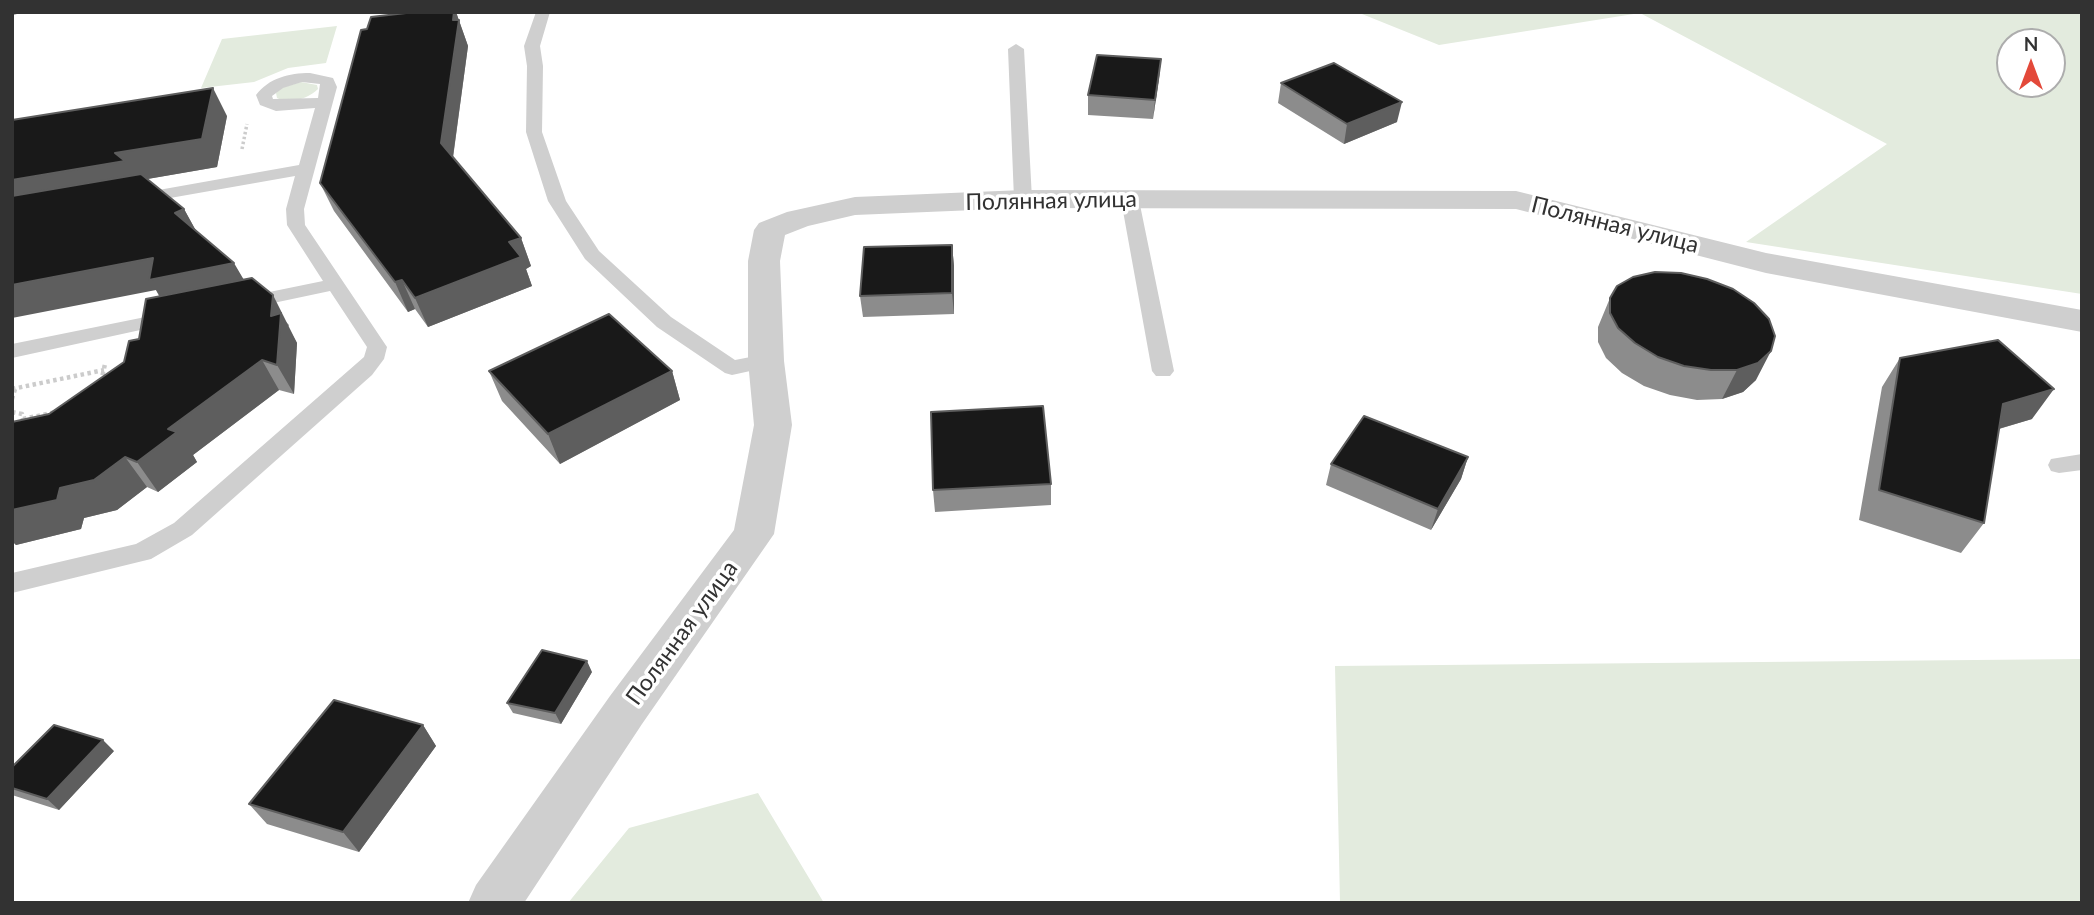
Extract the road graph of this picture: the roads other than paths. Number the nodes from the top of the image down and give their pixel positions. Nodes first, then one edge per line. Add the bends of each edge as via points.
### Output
1 (543, 12) edge
2 (1016, 49) dead end
3 (325, 102) junction
4 (306, 169) junction
5 (1023, 199) junction
6 (1130, 200) junction
7 (118, 202) edge
8 (335, 284) junction
9 (230, 306) edge
10 (191, 314) edge
11 (2082, 321) edge
12 (12, 351) edge
13 (766, 361) junction
14 (1163, 371) dead end
15 (12, 583) edge
16 (494, 903) edge

1 - 13 lane via 532,46 534,132 557,201 592,255 664,322 732,368
2 - 5 lane
3 - 3 lane via 276,106 266,102 264,95 285,80 316,77 327,80
3 - 4 lane
4 - 7 lane
4 - 8 lane via 295,209 296,225
5 - 6 street, Полянная улица
5 - 13 street, Полянная улица via 855,206 770,230 764,261
6 - 11 street, Полянная улица via 1516,200 1766,263
6 - 14 lane
8 - 9 lane
8 - 15 lane via 377,347 365,370 183,529 142,552
10 - 12 lane
13 - 16 street, Полянная улица via 773,425 754,534

